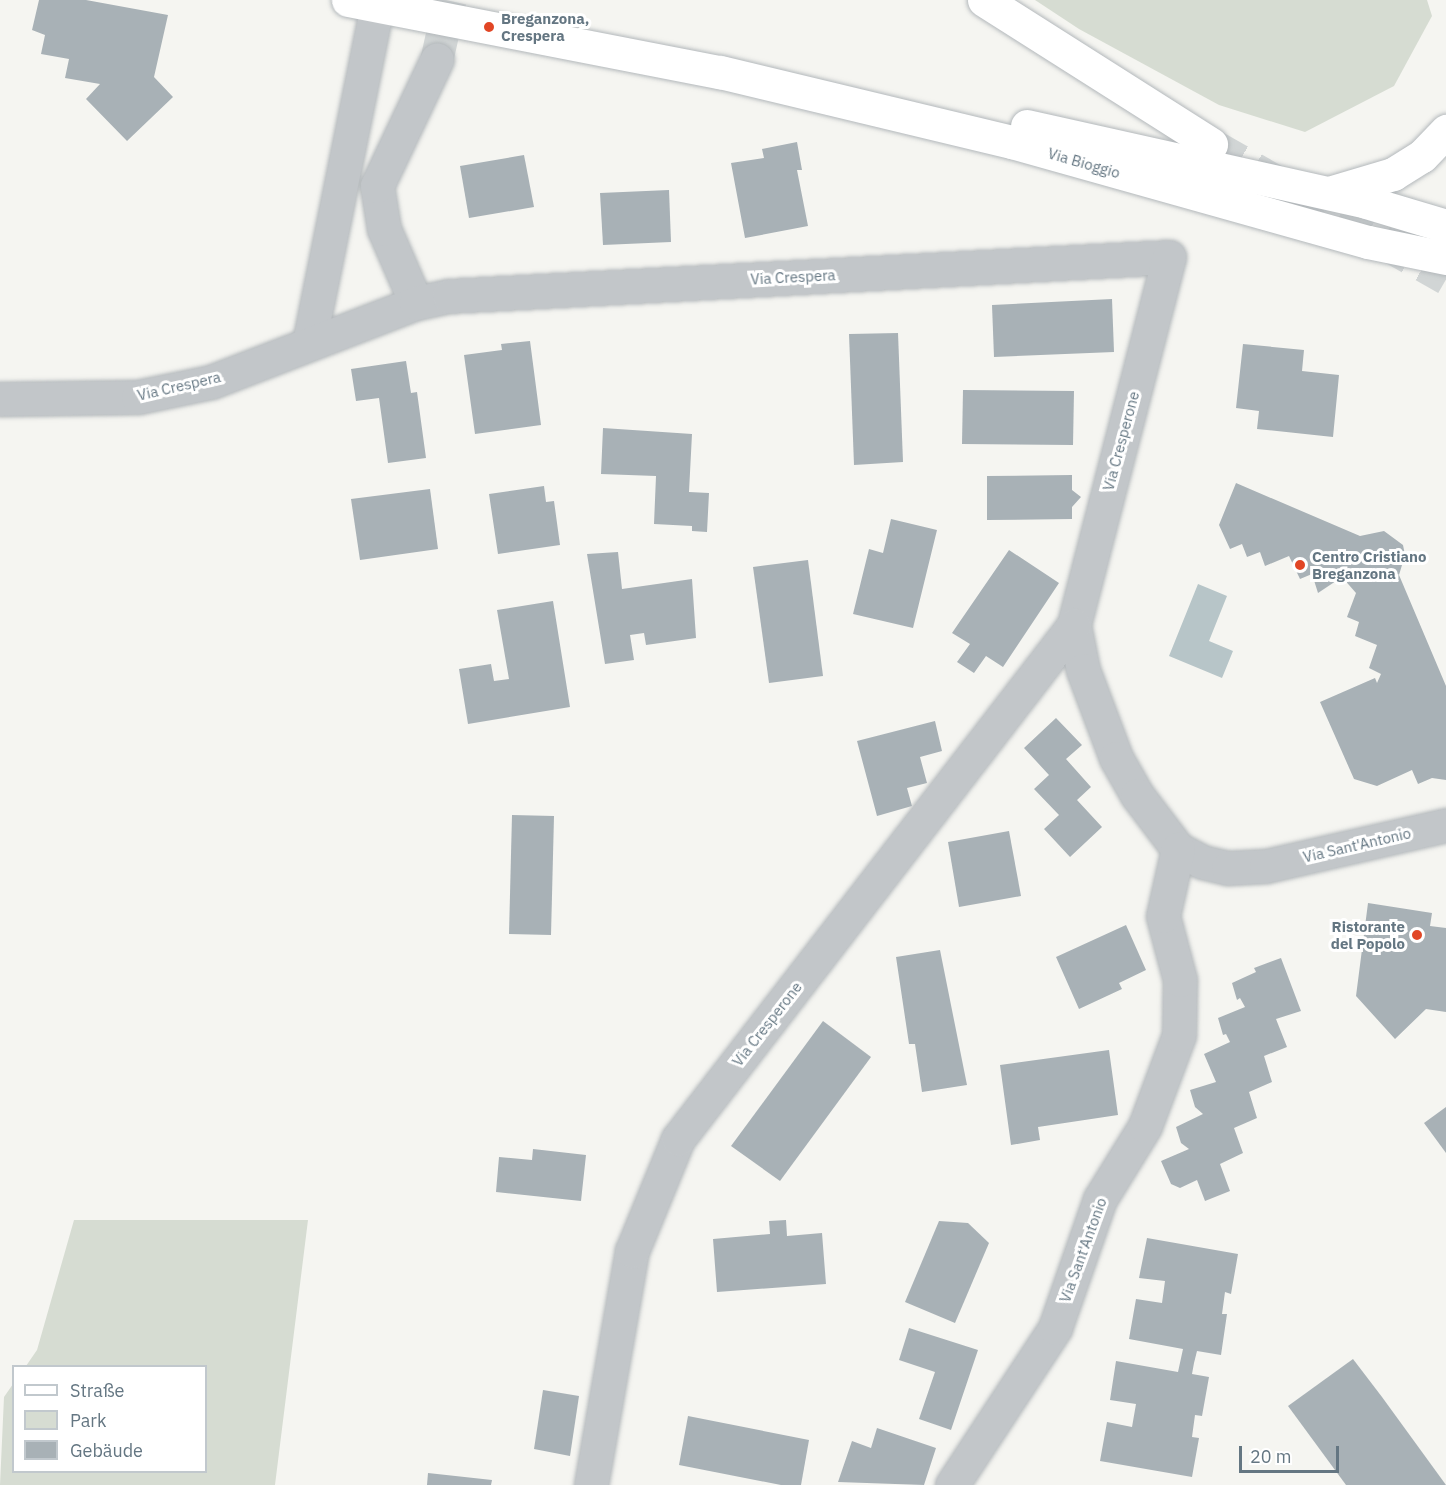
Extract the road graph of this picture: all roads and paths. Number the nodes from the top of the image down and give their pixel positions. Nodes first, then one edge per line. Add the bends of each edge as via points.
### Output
1 (984, 0) edge
2 (362, 3) edge
3 (437, 59) tunnel mouth
4 (720, 72) junction
5 (1446, 131) edge
6 (1211, 144) tunnel mouth
7 (1328, 193) junction
8 (1446, 226) edge
9 (1169, 257) joint
10 (1446, 258) edge
11 (416, 303) junction
12 (309, 343) junction
13 (0, 399) edge
14 (1074, 625) junction
15 (1446, 825) edge
16 (1178, 849) junction
17 (591, 1485) edge
18 (952, 1485) edge

1 - 6 main road
2 - 4 main road, Via Bioggio
2 - 12 street
3 - 11 street via 377,186 384,229
4 - 7 main road, Via Bioggio via 1040,128
4 - 10 main road, Via Bioggio via 1012,142 1368,242
5 - 7 main road via 1422,156 1394,174
7 - 8 main road, Via Bioggio
9 - 11 street, Via Crespera via 484,293
9 - 14 street, Via Cresperone
11 - 12 street, Via Crespera
12 - 13 street, Via Crespera via 211,382 138,397
14 - 16 street, Via Cresperone via 1097,714 1116,758 1137,795
14 - 17 street, Via Cresperone via 678,1139 632,1251
15 - 16 street, Via Sant'Antonio via 1266,866 1228,868 1202,862
16 - 18 street, Via Sant'Antonio via 1163,916 1179,980 1179,1035 1144,1126 1100,1199 1055,1328

